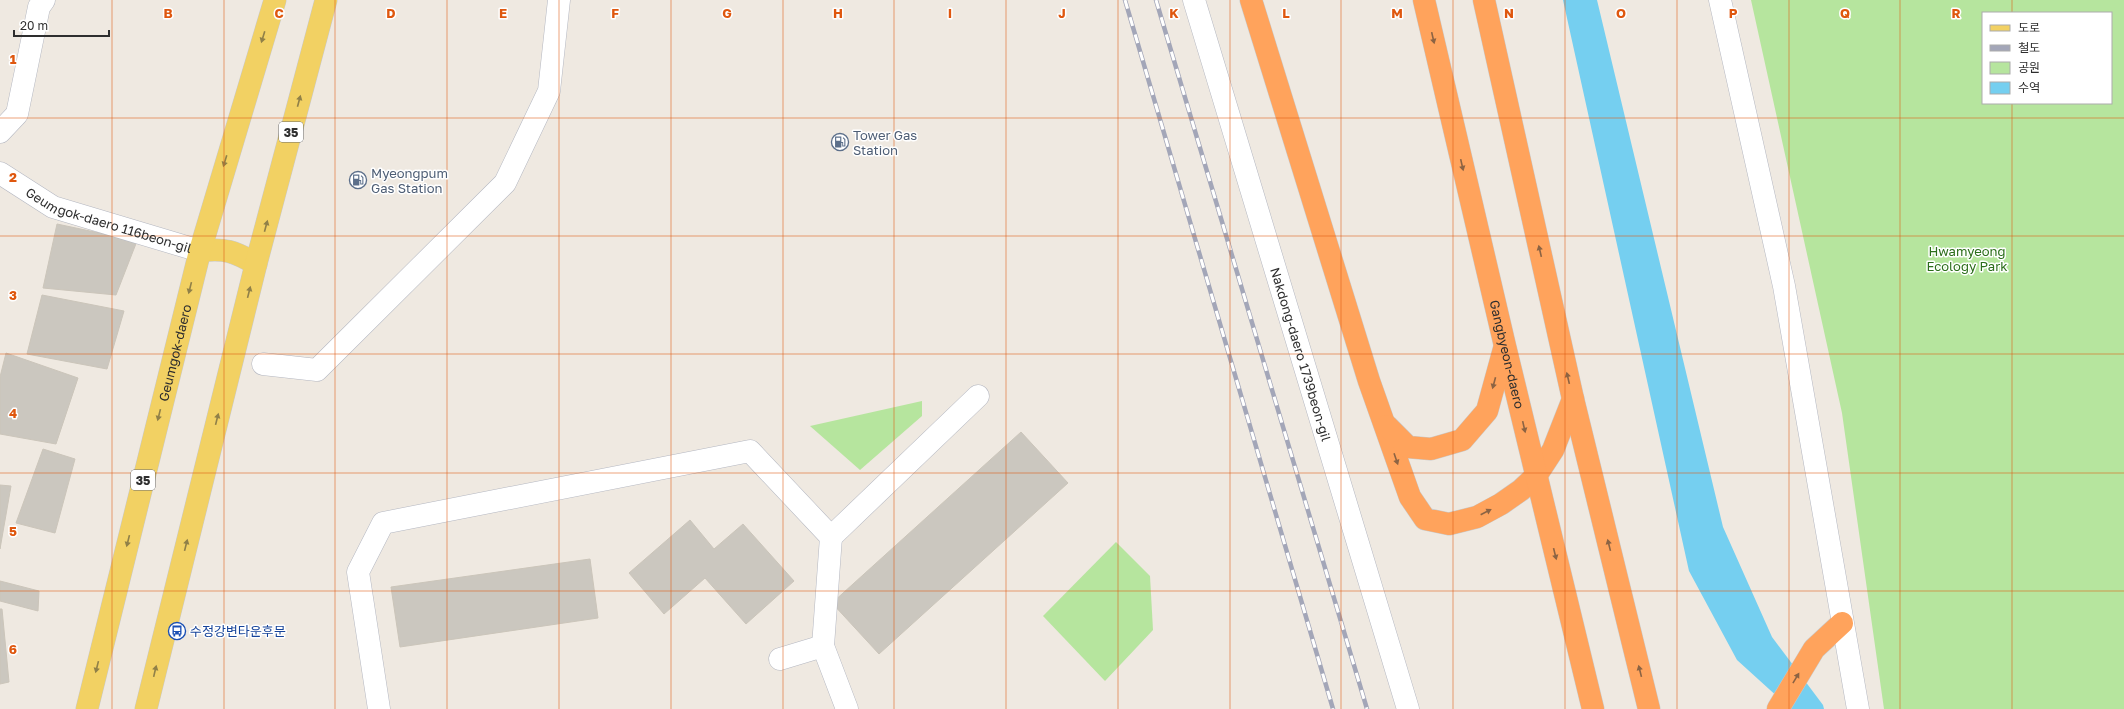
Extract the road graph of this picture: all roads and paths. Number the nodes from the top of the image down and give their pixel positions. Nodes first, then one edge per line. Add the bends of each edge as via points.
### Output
1 (44, 0) edge
2 (275, 0) edge
3 (326, 0) edge
4 (559, 0) edge
5 (1194, 0) edge
6 (1251, 0) edge
7 (1424, 0) edge
8 (1484, 0) edge
9 (1720, 0) edge
10 (0, 132) edge
11 (0, 173) edge
12 (200, 251) junction
13 (256, 264) junction
14 (1505, 346) junction
15 (263, 364) dead end
16 (978, 396) dead end
17 (1573, 399) junction
18 (1384, 423) junction
19 (1536, 476) junction
20 (831, 537) junction
21 (1842, 623) junction
22 (823, 646) junction
23 (780, 659) dead end
24 (1778, 708) edge
25 (87, 709) edge
26 (146, 709) edge
27 (379, 709) edge
28 (847, 709) edge
29 (1408, 709) edge
30 (1594, 709) edge
31 (1649, 709) edge
32 (1858, 709) edge

1 - 10 street via 39,7 17,114
2 -> 12 main road, Geumgok-daero / 35
13 -> 3 main road, 35
4 - 15 street via 549,91 505,183 317,370
5 - 29 street, Nakdong-daero 1739beon-gil
6 - 18 highway
7 -> 14 highway, Gangbyeon-daero
17 -> 8 highway
9 - 21 street via 1784,286
11 - 12 street, Geumgok-daero 116beon-gil via 53,207
12 - 13 main road via 220,249 235,252
12 -> 25 main road, Geumgok-daero / 35
26 -> 13 main road, 35
14 -> 18 highway via 1487,411 1462,440 1431,449 1408,447
14 -> 19 highway, Gangbyeon-daero
16 - 20 street
17 - 19 highway via 1553,450
31 -> 17 highway
18 -> 19 highway via 1410,497 1425,519 1449,524 1477,517 1501,504
19 -> 30 highway, Gangbyeon-daero
20 - 22 street
20 - 27 street via 750,451 382,523 358,572
24 -> 21 highway via 1814,649
21 - 32 street
22 - 23 street
22 - 28 street

